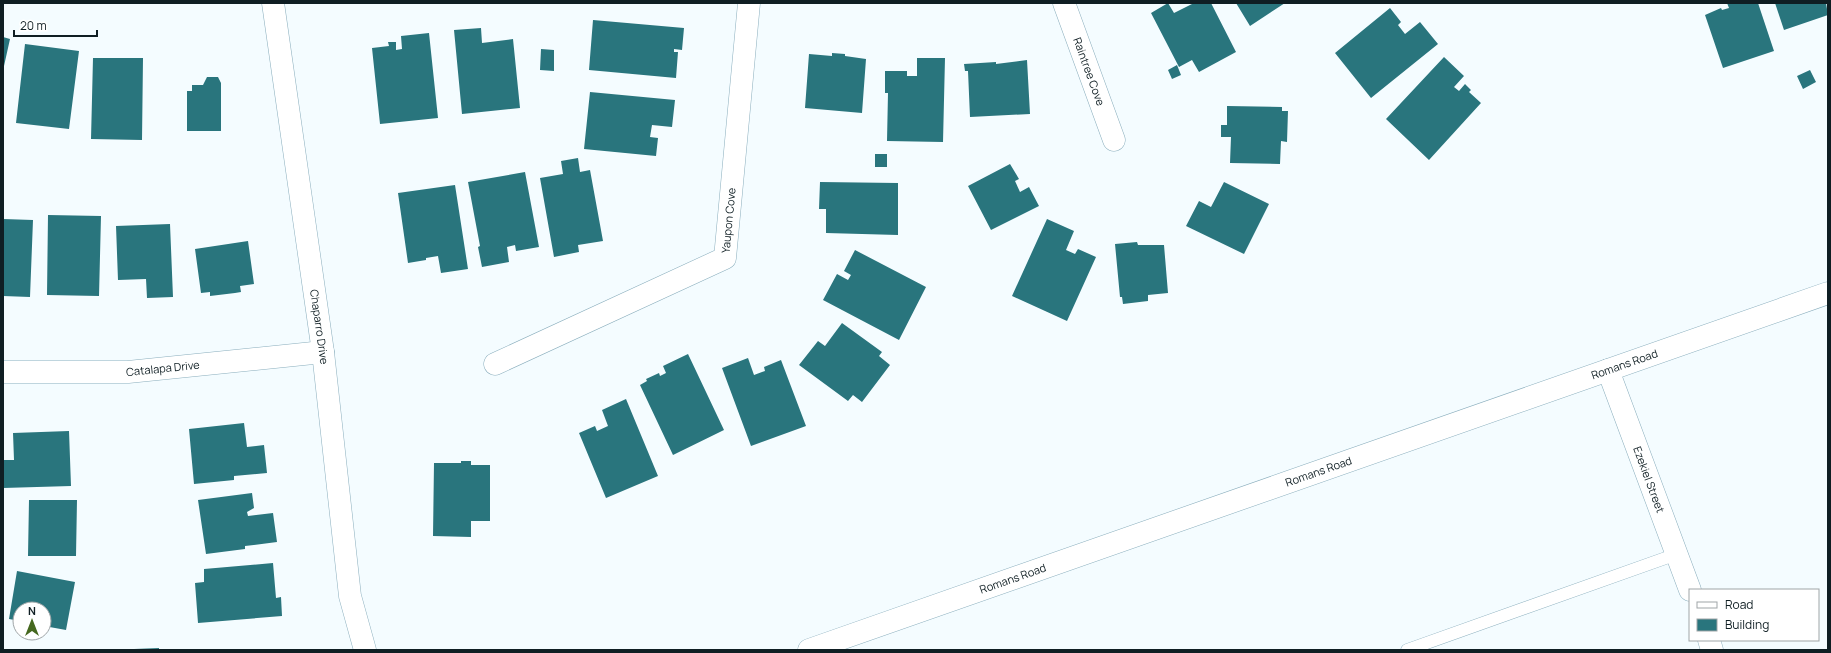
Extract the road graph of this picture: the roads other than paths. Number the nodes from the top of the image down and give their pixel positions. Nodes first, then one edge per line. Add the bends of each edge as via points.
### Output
1 (273, 3) edge
2 (749, 3) edge
3 (1064, 3) edge
4 (1114, 140) dead end
5 (1828, 293) edge
6 (323, 352) junction
7 (495, 364) dead end
8 (1608, 370) junction
9 (3, 372) edge
10 (1677, 554) junction
11 (1690, 589) edge
12 (365, 650) edge
13 (810, 650) edge
14 (1407, 650) edge

1 - 6 street, Chaparro Drive
2 - 7 street, Yaupon Cove via 725,258
3 - 4 street, Raintree Cove
5 - 8 street, Romans Road
6 - 9 street, Catalapa Drive via 128,372
6 - 12 street, Chaparro Drive via 350,596
8 - 10 street, Ezekiel Street
8 - 13 street, Romans Road
10 - 11 street, Ezekiel Street
10 - 14 lane

